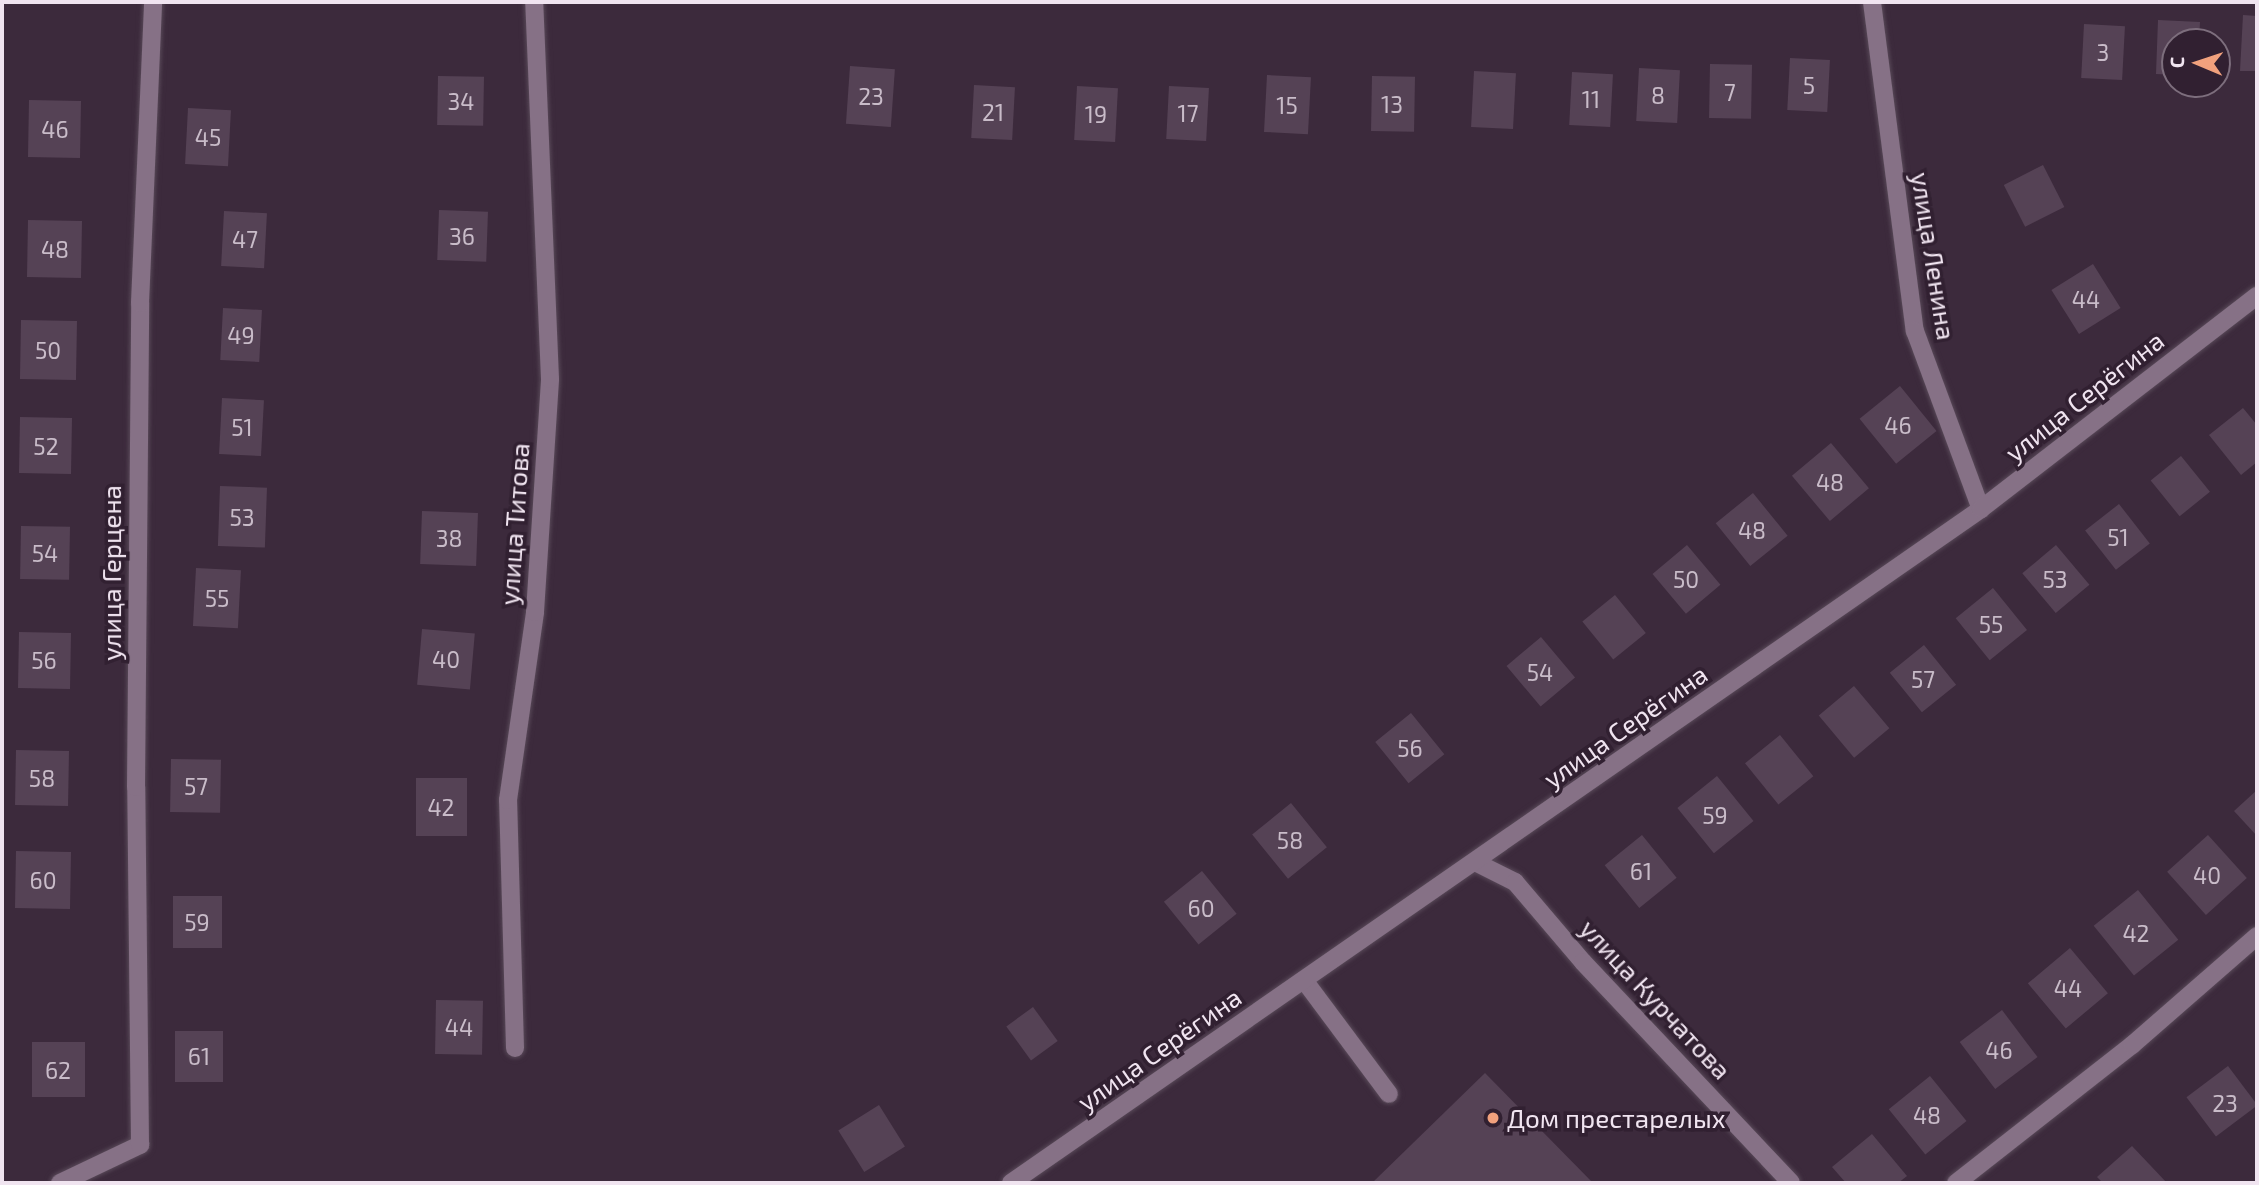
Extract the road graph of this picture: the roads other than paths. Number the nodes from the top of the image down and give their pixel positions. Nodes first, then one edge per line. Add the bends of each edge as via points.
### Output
1 (153, 2) edge
2 (534, 2) edge
3 (1872, 2) edge
4 (2257, 296) edge
5 (1981, 509) junction
6 (1475, 862) junction
7 (2257, 936) edge
8 (1304, 980) junction
9 (515, 1048) dead end
10 (1389, 1094) dead end
11 (60, 1183) edge
12 (1011, 1183) edge
13 (1791, 1183) edge
14 (1956, 1183) edge

1 - 11 street, улица Герцена via 140,303 136,1017 140,1145
2 - 9 street, улица Титова via 550,379 535,612 508,800
3 - 5 street, улица Ленина via 1915,331
4 - 5 street, улица Серёгина
5 - 6 street, улица Серёгина
6 - 8 street, улица Серёгина
6 - 13 street, улица Курчатова via 1515,881 1583,962
7 - 14 street via 2132,1045
8 - 10 street
8 - 12 street, улица Серёгина

